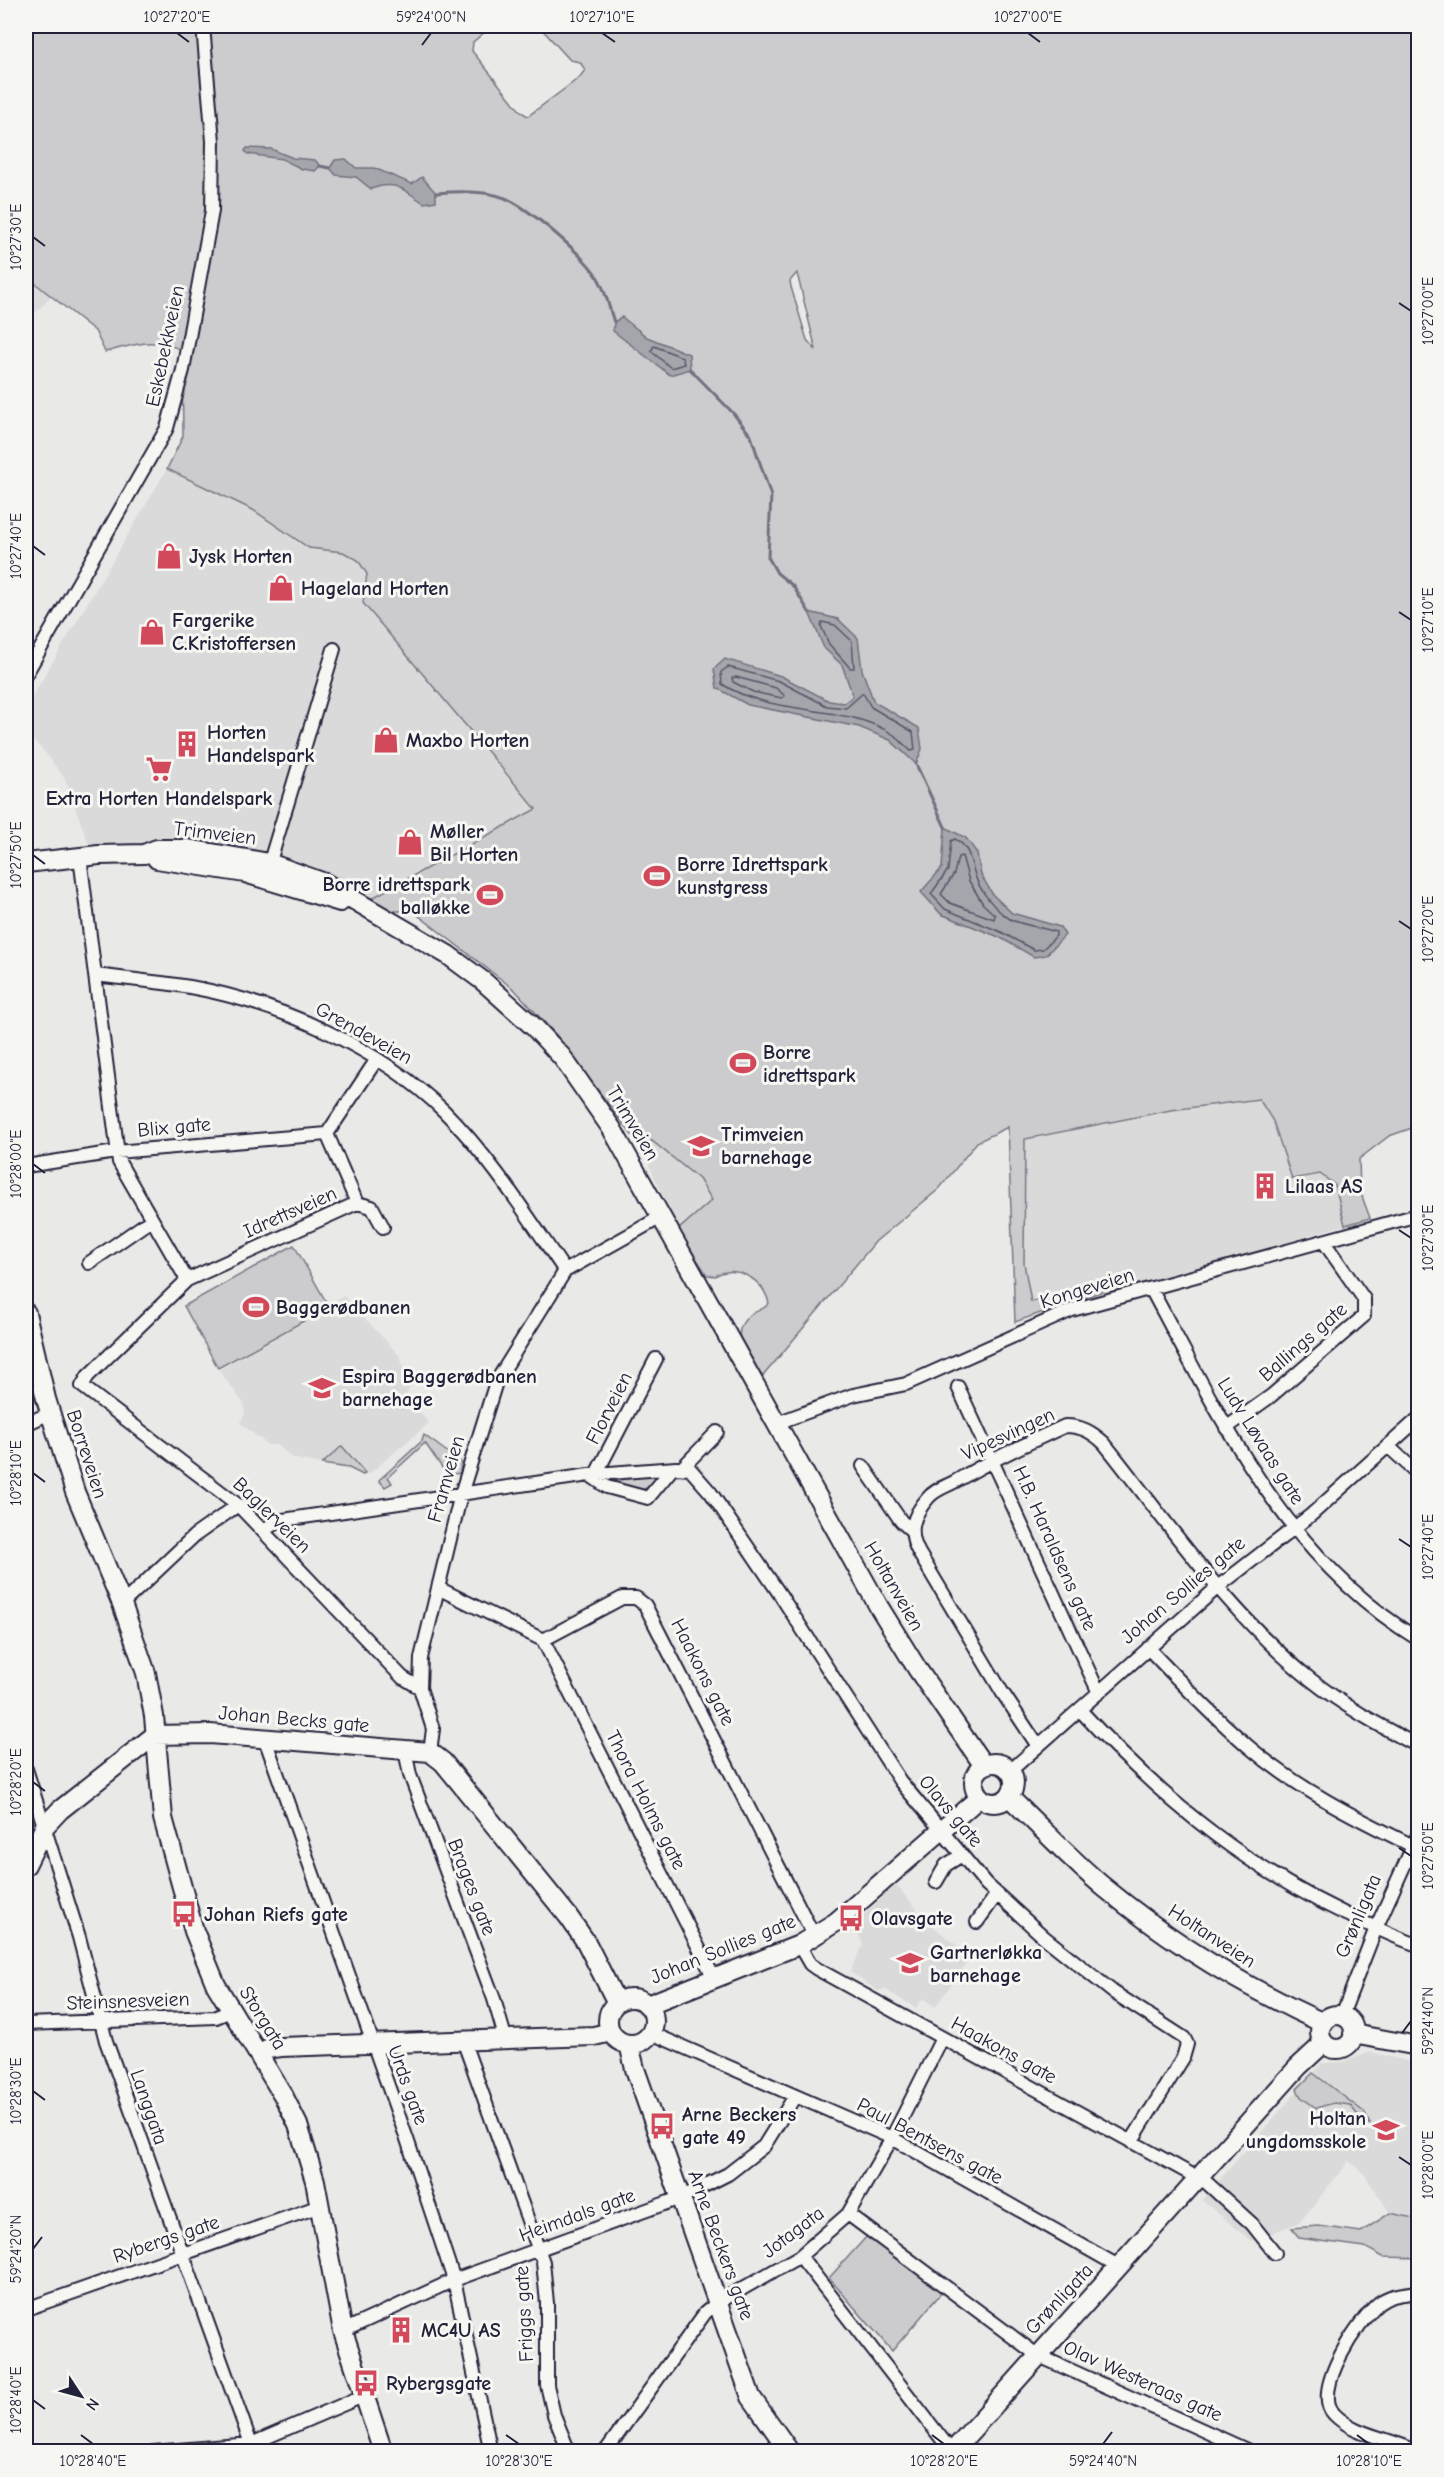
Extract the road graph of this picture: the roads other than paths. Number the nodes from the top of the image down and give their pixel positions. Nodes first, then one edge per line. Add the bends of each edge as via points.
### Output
1 (203, 26) edge
2 (334, 650) dead end
3 (26, 674) edge
4 (80, 857) junction
5 (26, 863) edge
6 (267, 871) junction
7 (95, 975) junction
8 (377, 1059) junction
9 (327, 1134) junction
10 (116, 1152) junction
11 (26, 1166) edge
12 (357, 1203) junction
13 (1419, 1215) edge
14 (661, 1217) junction
15 (151, 1220) junction
16 (383, 1227) dead end
17 (1324, 1242) junction
18 (89, 1263) dead end
19 (565, 1271) junction
20 (186, 1281) junction
21 (1151, 1289) junction
22 (26, 1313) edge
23 (656, 1359) dead end
24 (82, 1386) joint
25 (958, 1387) dead end
26 (50, 1413) junction
27 (1419, 1419) edge
28 (777, 1423) junction
29 (26, 1424) edge
30 (1226, 1428) junction
31 (717, 1432) dead end
32 (1388, 1446) junction
33 (993, 1460) junction
34 (863, 1466) dead end
35 (677, 1468) junction
36 (1419, 1474) edge
37 (594, 1475) junction
38 (461, 1494) junction
39 (238, 1505) junction
40 (1293, 1528) junction
41 (262, 1530) junction
42 (911, 1530) junction
43 (1219, 1586) junction
44 (438, 1588) junction
45 (122, 1604) junction
46 (1419, 1639) edge
47 (543, 1640) junction
48 (1148, 1647) junction
49 (420, 1688) junction
50 (1099, 1693) junction
51 (1080, 1710) junction
52 (155, 1735) junction
53 (265, 1739) junction
54 (1038, 1746) junction
55 (1419, 1746) edge
56 (405, 1750) junction
57 (430, 1752) junction
58 (984, 1766) junction
59 (26, 1769) edge
60 (1010, 1771) junction
61 (980, 1797) junction
62 (1008, 1797) junction
63 (45, 1826) junction
64 (941, 1830) junction
65 (1416, 1840) edge
66 (962, 1855) junction
67 (26, 1865) edge
68 (936, 1882) dead end
69 (997, 1894) junction
70 (977, 1922) dead end
71 (1376, 1928) junction
72 (806, 1941) junction
73 (1419, 1945) edge
74 (714, 1978) junction
75 (617, 2003) junction
76 (647, 2005) junction
77 (231, 2011) junction
78 (1341, 2015) junction
79 (102, 2022) junction
80 (1323, 2023) junction
81 (26, 2024) edge
82 (611, 2032) junction
83 (651, 2033) junction
84 (1353, 2034) junction
85 (505, 2037) junction
86 (942, 2038) junction
87 (463, 2040) junction
88 (372, 2043) junction
89 (1324, 2043) junction
90 (629, 2044) junction
91 (1419, 2046) edge
92 (258, 2054) junction
93 (795, 2096) junction
94 (892, 2138) junction
95 (1131, 2142) junction
96 (1199, 2178) junction
97 (680, 2198) junction
98 (320, 2206) junction
99 (848, 2214) junction
100 (538, 2250) junction
101 (1275, 2253) dead end
102 (181, 2255) junction
103 (800, 2256) junction
104 (1120, 2267) junction
105 (454, 2280) junction
106 (1419, 2292) edge
107 (717, 2303) junction
108 (26, 2309) edge
109 (343, 2331) junction
110 (1037, 2355) junction
111 (363, 2396) junction
112 (253, 2448) edge
113 (153, 2451) edge
114 (382, 2451) edge
115 (491, 2451) edge
116 (569, 2451) edge
117 (607, 2451) edge
118 (790, 2451) edge
119 (952, 2451) edge
120 (1251, 2451) edge
121 (1417, 2451) edge

1 - 3 street, Eskebekkveien via 214,171 212,211 183,370 167,428
2 - 6 street
4 - 5 main road, Trimveien
4 - 6 main road, Trimveien via 144,854 157,859
4 - 7 street
6 - 14 main road, Trimveien via 375,914 466,967 534,1027 588,1092
7 - 8 street, Grendeveien via 191,988 243,1000 297,1018
7 - 10 street
8 - 9 street
8 - 19 street, Grendeveien via 421,1090 465,1134 507,1186
9 - 10 street, Blix gate
9 - 12 street, Idrettsveien
10 - 11 street, Blix gate
10 - 15 street
12 - 16 street via 372,1207
12 - 20 street, Idrettsveien
13 - 17 street, Kongeveien
14 - 19 street, Framveien
14 - 28 main road, Trimveien
15 - 18 street
15 - 20 street
17 - 21 street, Kongeveien
17 - 30 street, Ballings gate via 1364,1299 1364,1316 1269,1398
19 - 38 street, Framveien via 496,1382
20 - 24 street, Idrettsveien
21 - 28 street, Kongeveien via 1072,1310 906,1384 853,1395
21 - 30 street, Ludv Løvaas gate
22 - 26 main road, Borreveien
23 - 37 street, Florveien
24 - 39 street, Baglerveien
25 - 33 street, H.B. Haraldsens gate
26 - 29 street
26 - 45 main road, Borreveien via 84,1515
27 - 32 street, Johan Sollies gate
28 - 58 main road, Holtanveien via 879,1607
30 - 40 street, Ludv Løvaas gate
31 - 35 street
32 - 36 street
32 - 40 street, Johan Sollies gate
33 - 42 street, Vipesvingen via 929,1496 915,1516
33 - 43 street, Vipesvingen via 1065,1426 1085,1429 1104,1443
33 - 50 street, H.B. Haraldsens gate
34 - 42 street
35 - 37 street
35 - 37 street via 648,1498 607,1486
35 - 64 street, Olavs gate via 690,1469 711,1493 900,1781
37 - 38 street
38 - 41 street via 283,1520
38 - 44 street, Framveien
39 - 41 street, Baglerveien
39 - 45 street via 194,1536
40 - 43 street, Johan Sollies gate
40 - 46 street, Ludv Løvaas gate via 1356,1594
41 - 49 street, Baglerveien via 402,1677
42 - 54 street via 913,1542
43 - 48 street, Johan Sollies gate
43 - 55 street, Vipesvingen via 1309,1678 1369,1720
44 - 47 street
44 - 49 street, Framveien via 421,1658
45 - 52 main road, Storgata via 146,1673
47 - 72 street, Haakons gate via 629,1597 650,1610
47 - 74 street, Thora Holms gate
48 - 50 street, Johan Sollies gate
48 - 65 street via 1204,1707 1251,1749 1359,1820
49 - 57 street, Framveien via 433,1729
50 - 51 street, Johan Sollies gate
51 - 54 street, Johan Sollies gate
51 - 71 street via 1201,1826 1252,1863
52 - 53 main road, Johan Becks gate
52 - 63 main road
52 - 77 main road, Storgata via 163,1818 177,1874 204,1961
53 - 56 main road, Johan Becks gate
53 - 88 street, Urds gate
54 - 60 street, Johan Sollies gate
56 - 57 main road, Johan Becks gate
56 - 85 street, Brages gate via 410,1775
57 - 75 main road via 443,1762 568,1916
58 - 60 main road via 1001,1764
58 - 61 main road via 975,1778
59 - 63 street, Langgata
60 - 62 main road via 1014,1787
61 - 62 main road via 994,1803
61 - 64 main road, Johan Sollies gate
62 - 80 main road, Holtanveien via 1104,1888 1160,1931 1219,1970
63 - 67 main road
63 - 79 street, Langgata
64 - 66 street, Olavs gate
64 - 72 main road, Johan Sollies gate via 836,1922
65 - 71 street, Grønligata
66 - 68 street via 946,1865
66 - 69 street, Olavs gate
69 - 70 street
69 - 95 street, Olavs gate via 1113,1992 1184,2038 1187,2044 1183,2058
71 - 73 street
71 - 78 street, Grønligata
72 - 74 main road, Johan Sollies gate
72 - 86 street, Haakons gate via 810,1964 817,1970
74 - 76 main road, Johan Sollies gate
75 - 76 main road via 633,1998
75 - 82 main road via 609,2016
76 - 83 main road via 653,2015
77 - 79 street, Steinsnesveien via 216,2017
77 - 92 main road, Storgata
78 - 80 main road
78 - 84 main road via 1352,2024
79 - 81 street, Steinsnesveien
79 - 102 street, Langgata
80 - 89 main road via 1320,2033
82 - 85 main road via 594,2036
82 - 90 main road
83 - 90 main road via 639,2043
83 - 93 street, Paul Bentsens gate
84 - 89 main road via 1342,2048
84 - 91 main road
85 - 87 main road
86 - 94 street, Jotagata
86 - 95 street, Haakons gate
87 - 88 main road
87 - 100 street, Friggs gate
88 - 92 main road via 281,2047
88 - 105 street, Urds gate
89 - 96 main road, Grønligata
90 - 97 main road, Arne Beckers gate
92 - 98 main road, Storgata via 298,2125
93 - 94 street, Paul Bentsens gate
93 - 97 street, Heimdals gate via 764,2146 728,2174
94 - 99 street, Jotagata
94 - 104 street, Paul Bentsens gate
95 - 96 street, Haakons gate
96 - 101 street via 1252,2224
96 - 104 main road, Grønligata
97 - 100 street, Heimdals gate
97 - 107 main road, Arne Beckers gate
98 - 102 street, Rybergs gate
98 - 109 main road, Storgata
99 - 103 street, Jotagata
99 - 110 street, Olav Westeraas gate
100 - 105 street, Heimdals gate
100 - 116 street, Friggs gate via 547,2303 547,2385
102 - 108 street, Rybergs gate
102 - 112 street, Langgata
103 - 107 street, Jotagata
103 - 119 street
104 - 110 main road, Grønligata
105 - 109 street, Heimdals gate
105 - 115 street, Urds gate
106 - 121 street via 1396,2294 1379,2303 1335,2367 1326,2400 1333,2413 1359,2430
107 - 117 street, Jotagata via 695,2323
107 - 118 main road, Arne Beckers gate via 751,2397
109 - 111 main road, Storgata
110 - 119 main road, Grønligata
110 - 120 street, Olav Westeraas gate
111 - 112 street
111 - 114 main road, Storgata
112 - 113 street

